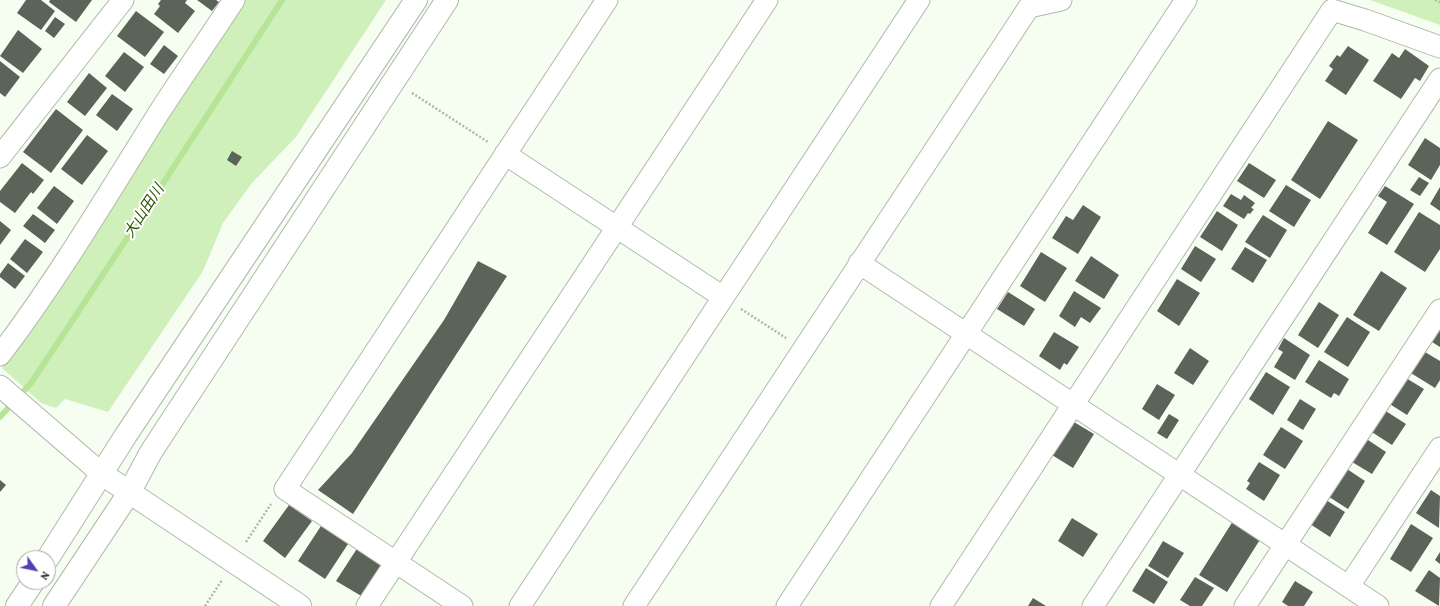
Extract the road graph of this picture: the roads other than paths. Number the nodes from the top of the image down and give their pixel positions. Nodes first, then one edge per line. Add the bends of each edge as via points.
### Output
1 (123, 0) edge
2 (234, 0) edge
3 (416, 0) edge
4 (447, 0) edge
5 (607, 0) edge
6 (767, 0) edge
7 (919, 0) edge
8 (1061, 0) edge
9 (1186, 0) edge
10 (1440, 46) edge
11 (1440, 79) edge
12 (505, 154) junction
13 (0, 157) edge
14 (618, 228) junction
15 (859, 263) junction
16 (723, 297) junction
17 (1440, 310) edge
18 (966, 333) junction
19 (0, 355) edge
20 (0, 386) edge
21 (1074, 404) junction
22 (1440, 448) edge
23 (102, 474) junction
24 (1180, 474) junction
25 (129, 493) junction
26 (1285, 544) junction
27 (53, 550) edge
28 (396, 563) junction
29 (1348, 586) junction
30 (27, 590) edge
31 (17, 606) edge
32 (54, 606) edge
33 (300, 606) edge
34 (367, 606) edge
35 (462, 606) edge
36 (520, 606) edge
37 (634, 606) edge
38 (787, 606) edge
39 (941, 606) edge
40 (1093, 606) edge
41 (1245, 606) edge
42 (1378, 606) edge

1 - 13 street
2 - 19 street via 65,263
3 - 23 street
4 - 25 street via 151,452
5 - 12 street
6 - 14 street
7 - 16 street
8 - 15 street via 1029,7
9 - 18 street
10 - 21 street via 1332,10
11 - 24 street
12 - 14 street
12 - 28 street via 285,489
14 - 16 street
14 - 28 street
15 - 18 street
15 - 37 street
16 - 36 street
17 - 26 street
18 - 21 street
18 - 38 street
20 - 23 street
21 - 24 street
21 - 39 street
22 - 29 street
23 - 25 street
23 - 27 street
24 - 26 street
24 - 40 street
25 - 32 street
25 - 33 street
26 - 29 street
26 - 41 street
28 - 34 street
28 - 35 street
29 - 42 street
30 - 31 street

